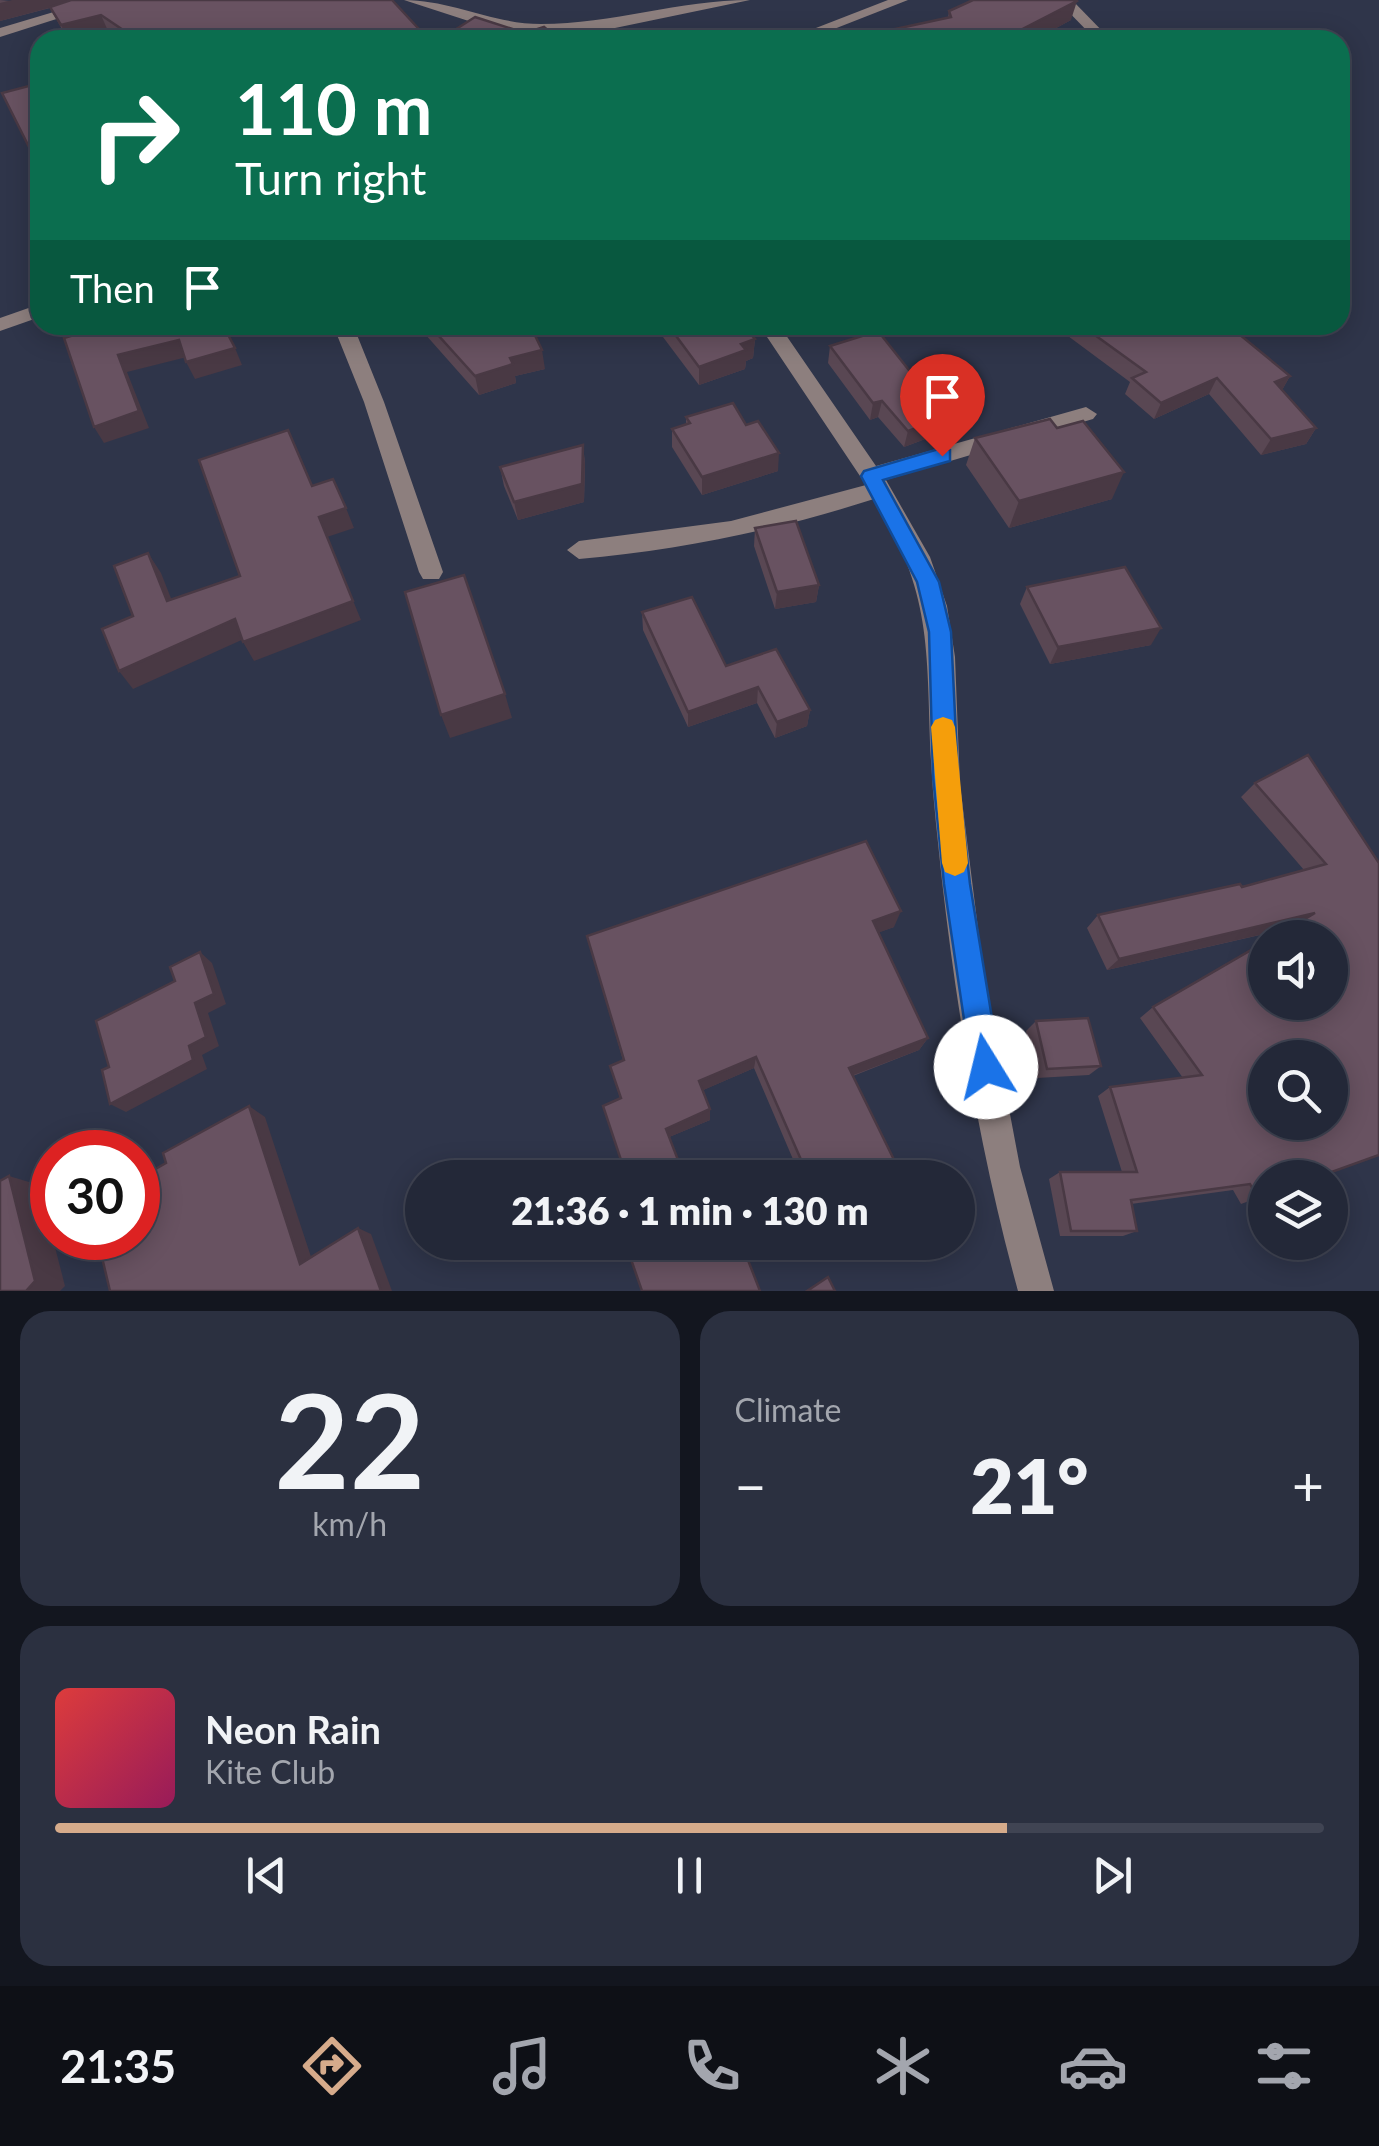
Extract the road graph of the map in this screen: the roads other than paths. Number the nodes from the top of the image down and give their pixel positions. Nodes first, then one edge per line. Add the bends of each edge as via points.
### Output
1 (109, 0) edge
2 (410, 0) edge
3 (743, 0) edge
4 (900, 0) edge
5 (1064, 0) edge
6 (819, 30) edge
7 (1094, 30) edge
8 (0, 33) edge
9 (30, 314) edge
10 (0, 325) edge
11 (346, 335) edge
12 (776, 335) edge
13 (1086, 414) dead end
14 (875, 483) junction
15 (578, 550) dead end
16 (431, 572) dead end
17 (1036, 1291) edge

1 - 8 street
2 - 3 street via 536,30
4 - 6 street
5 - 7 street
9 - 10 street
11 - 16 street
12 - 14 street
13 - 14 street
14 - 15 street via 818,510 655,545
14 - 17 street via 928,582 940,632 957,884 992,1104

